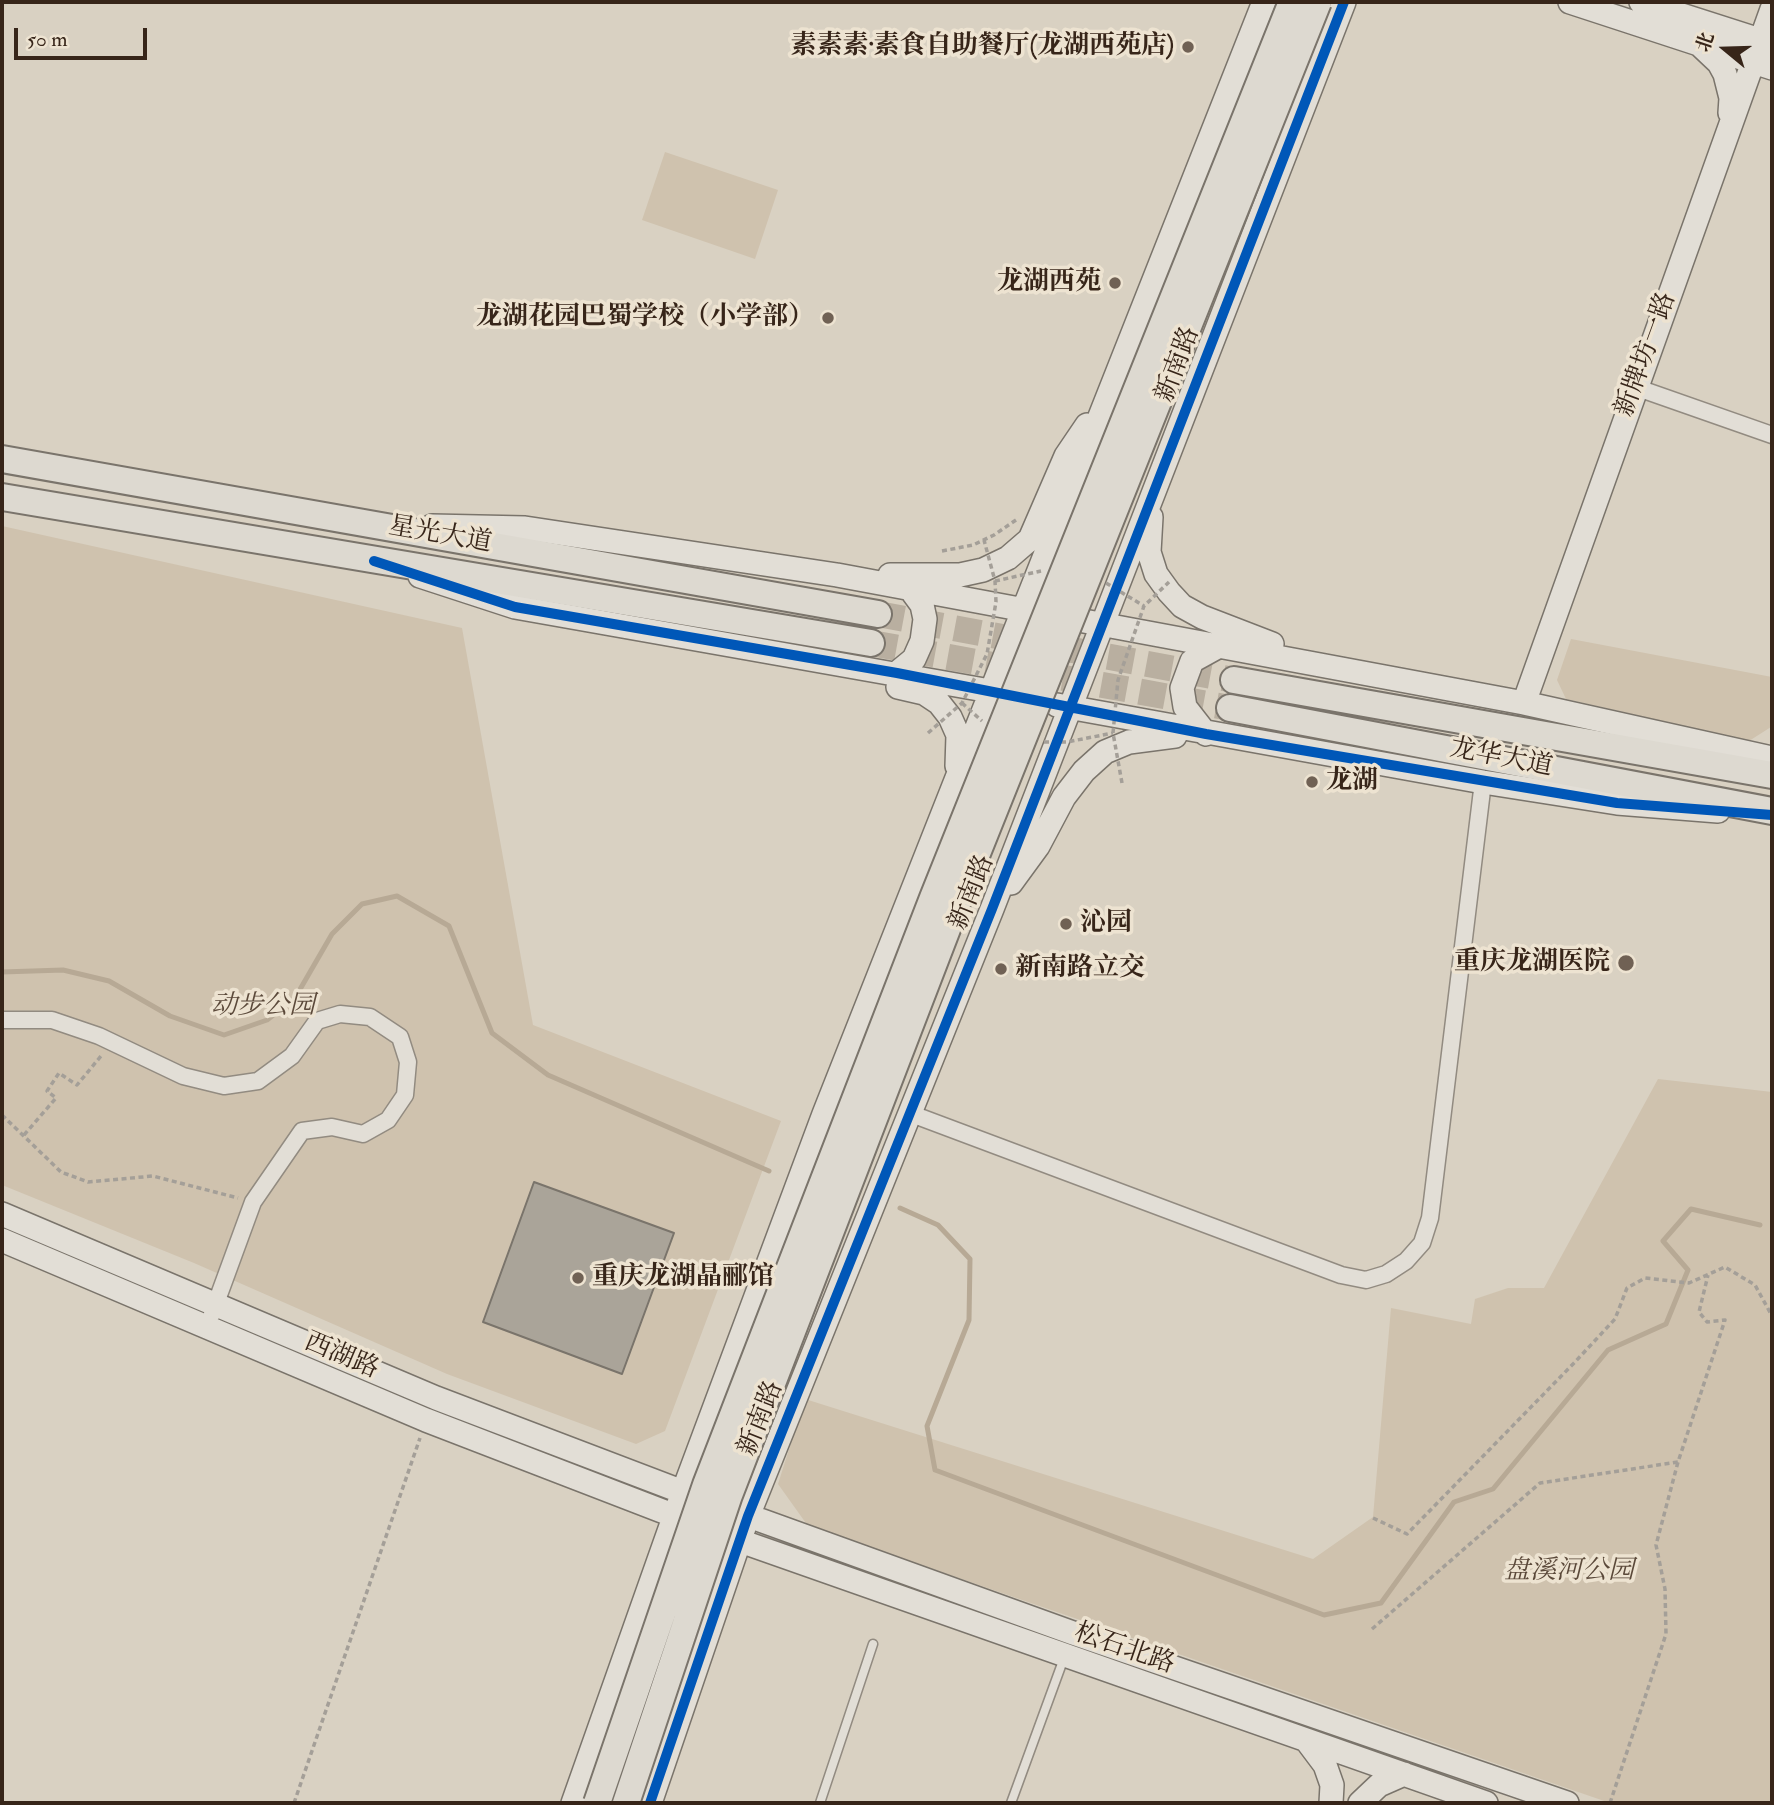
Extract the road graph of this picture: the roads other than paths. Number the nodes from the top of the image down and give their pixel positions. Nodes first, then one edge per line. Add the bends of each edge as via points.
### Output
1 (1264, 2) edge
2 (1292, 2) edge
3 (1318, 2) edge
4 (1344, 2) edge
5 (1570, 2) edge
6 (1641, 2) edge
7 (1772, 3) edge
8 (1772, 9) edge
9 (1720, 27) junction
10 (1699, 43) junction
11 (1765, 53) edge
12 (1728, 132) junction
13 (1114, 385) junction
14 (1635, 387) junction
15 (1772, 435) edge
16 (2, 459) edge
17 (1153, 495) junction
18 (2, 498) edge
19 (381, 525) junction
20 (374, 561) junction
21 (837, 575) junction
22 (911, 590) junction
23 (1023, 611) junction
24 (878, 614) tunnel mouth
25 (1103, 626) junction
26 (870, 643) tunnel mouth
27 (1221, 645) junction
28 (806, 657) junction
29 (1327, 664) junction
30 (897, 673) junction
31 (1234, 680) tunnel mouth
32 (993, 691) junction
33 (1524, 703) junction
34 (1070, 708) junction
35 (1230, 708) tunnel mouth
36 (1206, 734) junction
37 (1772, 758) edge
38 (1772, 775) edge
39 (1483, 782) junction
40 (951, 800) junction
41 (1772, 813) edge
42 (992, 909) junction
43 (2, 1020) edge
44 (909, 1113) junction
45 (2, 1214) edge
46 (2, 1240) edge
47 (216, 1303) junction
48 (207, 1326) junction
49 (683, 1492) junction
50 (675, 1516) junction
51 (748, 1516) junction
52 (738, 1541) junction
53 (1073, 1633) junction
54 (873, 1644) dead end
55 (1064, 1657) junction
56 (1307, 1741) junction
57 (1404, 1774) junction
58 (573, 1803) edge
59 (597, 1803) edge
60 (626, 1803) edge
61 (650, 1803) edge
62 (820, 1803) edge
63 (1011, 1803) edge
64 (1331, 1803) edge
65 (1360, 1803) edge
66 (1486, 1803) edge
67 (1567, 1803) edge

1 - 13 street, 新南路
2 - 59 main road, 新南路, bridge via 933,898 741,1393
3 - 60 main road, 新南路, bridge via 955,908 729,1495
4 - 17 street, 新南路
5 - 10 street
6 - 9 street
7 - 9 street via 1751,22
8 - 11 street, 新牌坊一路
9 - 11 street
10 - 11 street
10 - 12 street via 1719,63 1729,86
11 - 12 street, 新牌坊一路
12 - 14 street, 新牌坊一路
13 - 21 street via 1066,456 1030,539 1008,558 960,575
13 - 23 street, 新南路
14 - 15 street
14 - 33 street, 新牌坊一路
16 - 19 main road, 星光大道
17 - 25 street, 新南路
17 - 29 street via 1150,552 1156,574 1182,606
18 - 20 main road, 星光大道
19 - 21 street via 525,528
19 - 24 main road, 星光大道
20 - 26 main road, 星光大道
20 - 28 street via 515,607
21 - 22 street
22 - 23 street
22 - 30 street via 922,605 922,641 914,659
23 - 25 street
23 - 32 street, 新南路
25 - 27 street
25 - 34 street, 新南路
27 - 29 street
27 - 36 street via 1192,662 1182,688 1185,707
28 - 30 street
28 - 40 street via 863,679 924,693 939,703 958,735
29 - 33 street
30 - 32 street
31 - 38 main road, 龙华大道
32 - 34 street
32 - 40 street, 新南路
33 - 37 street
34 - 36 street
34 - 42 street, 新南路
35 - 41 main road, 龙华大道
36 - 39 street
36 - 42 street via 1151,737 1105,752 1064,797 1038,846
39 - 41 street via 1618,803
39 - 44 street via 1430,1218 1422,1243 1386,1274 1366,1280 1340,1275
40 - 49 street, 新南路 via 824,1114
42 - 44 street, 新南路
43 - 47 street via 52,1020 183,1076 224,1086 258,1081 292,1056 317,1021 340,1014 370,1017 400,1037 408,1062 405,1095 388,1120 363,1134 332,1127 302,1131 253,1202
44 - 51 street, 新南路
45 - 47 street, 西湖路
46 - 48 street, 西湖路
47 - 48 street
47 - 49 street, 西湖路 via 436,1398
48 - 50 street, 西湖路 via 426,1420
49 - 50 street, 新南路
49 - 51 street, 松石北路
50 - 52 street, 松石北路
50 - 58 street, 新南路
51 - 52 street, 新南路
51 - 53 street, 松石北路
52 - 55 street, 松石北路
52 - 61 street, 新南路
53 - 55 lane
53 - 67 street, 松石北路
54 - 62 lane
55 - 56 street, 松石北路
55 - 63 lane
56 - 57 street, 松石北路
56 - 64 street via 1325,1765 1332,1785
57 - 65 street via 1379,1785
57 - 66 street, 松石北路

